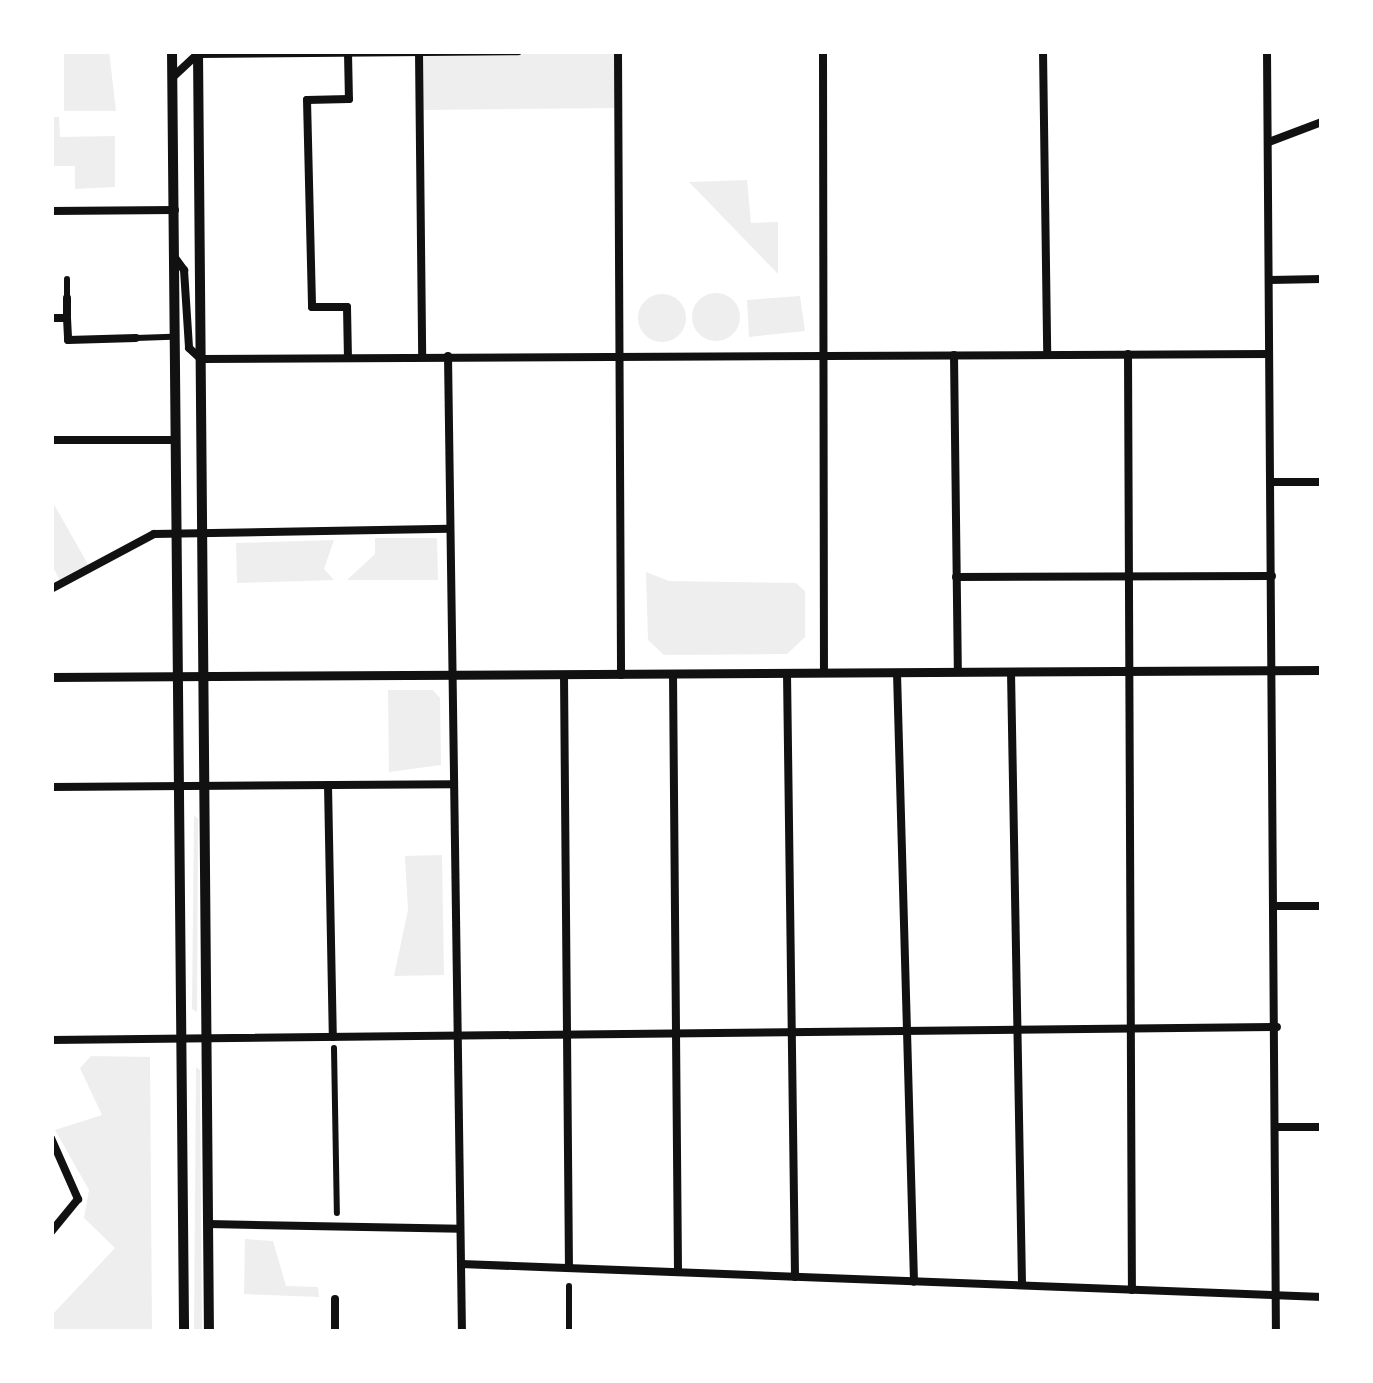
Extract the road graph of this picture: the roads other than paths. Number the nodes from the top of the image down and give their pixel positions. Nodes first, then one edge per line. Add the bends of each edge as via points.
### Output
1 (172, 51) edge
2 (419, 51) edge
3 (518, 51) edge
4 (618, 51) edge
5 (823, 51) edge
6 (1043, 51) edge
7 (1268, 51) edge
8 (198, 52) edge
9 (348, 52) edge
10 (172, 77) junction
11 (1322, 122) edge
12 (1269, 142) junction
13 (175, 210) junction
14 (51, 211) edge
15 (175, 258) junction
16 (67, 279) dead end
17 (1269, 280) junction
18 (1322, 280) edge
19 (67, 298) joint
20 (51, 318) edge
21 (67, 318) junction
22 (176, 337) junction
23 (136, 338) joint
24 (1128, 354) junction
25 (1270, 354) junction
26 (1047, 355) junction
27 (448, 356) junction
28 (824, 356) junction
29 (955, 356) junction
30 (422, 357) junction
31 (620, 357) junction
32 (348, 358) junction
33 (201, 359) junction
34 (51, 440) edge
35 (177, 440) junction
36 (1271, 482) junction
37 (1322, 482) edge
38 (449, 529) junction
39 (203, 532) junction
40 (178, 533) junction
41 (1272, 576) junction
42 (956, 577) junction
43 (1129, 577) junction
44 (51, 589) edge
45 (1274, 670) junction
46 (1322, 670) edge
47 (1129, 671) junction
48 (958, 672) junction
49 (1010, 672) junction
50 (824, 673) junction
51 (897, 673) junction
52 (621, 674) junction
53 (673, 674) junction
54 (787, 674) junction
55 (565, 675) junction
56 (451, 676) junction
57 (51, 677) edge
58 (180, 677) junction
59 (204, 677) junction
60 (453, 784) junction
61 (328, 785) junction
62 (182, 786) junction
63 (205, 786) junction
64 (51, 788) edge
65 (1275, 906) junction
66 (1322, 906) edge
67 (1277, 1028) junction
68 (1132, 1029) junction
69 (1018, 1030) junction
70 (906, 1031) junction
71 (792, 1032) junction
72 (676, 1033) junction
73 (567, 1034) junction
74 (457, 1035) junction
75 (333, 1036) junction
76 (184, 1038) junction
77 (206, 1038) junction
78 (51, 1040) edge
79 (334, 1048) dead end
80 (1276, 1127) junction
81 (1322, 1127) edge
82 (51, 1138) edge
83 (337, 1213) dead end
84 (208, 1224) junction
85 (460, 1228) junction
86 (51, 1232) edge
87 (461, 1264) junction
88 (569, 1268) junction
89 (678, 1272) junction
90 (794, 1277) junction
91 (914, 1282) junction
92 (569, 1286) dead end
93 (1022, 1286) junction
94 (1132, 1290) junction
95 (1278, 1295) junction
96 (1322, 1297) edge
97 (335, 1298) dead end
98 (184, 1332) edge
99 (209, 1332) edge
100 (335, 1332) edge
101 (462, 1332) edge
102 (569, 1332) edge
103 (1276, 1332) edge

1 - 10 main road
2 - 3 street
2 - 9 street
2 - 30 street
4 - 31 street
5 - 28 street
6 - 26 street
7 - 12 street
8 - 9 street
8 - 10 street
8 - 33 main road
9 - 32 street via 349,99 307,100 312,307 347,307
10 - 13 main road
11 - 12 street
12 - 17 street
13 - 14 street
13 - 15 main road
15 - 22 main road
15 - 33 street via 184,270 189,347
16 - 19 street
17 - 18 street
17 - 25 street
19 - 21 street
20 - 21 street
21 - 23 street via 68,340
22 - 23 street
22 - 35 main road
24 - 25 street
24 - 26 street
24 - 43 street
25 - 36 street
26 - 29 street
27 - 30 street
27 - 31 street
27 - 38 street
28 - 29 street
28 - 31 street
28 - 50 street
29 - 42 street
30 - 32 street
31 - 52 street
32 - 33 street
33 - 39 main road
34 - 35 street
35 - 40 main road
36 - 37 street
36 - 41 street
38 - 39 street
38 - 56 street
39 - 40 street
39 - 59 main road
40 - 44 street via 154,534
40 - 58 main road
41 - 43 street
41 - 45 street
42 - 43 street
42 - 48 street
43 - 47 street
45 - 46 street
45 - 47 street
45 - 65 street
47 - 49 street
47 - 68 street
48 - 49 street
48 - 51 street
49 - 69 street
50 - 51 street
50 - 54 street
51 - 70 street
52 - 53 street
52 - 55 street
53 - 54 street
53 - 72 street
54 - 71 street
55 - 56 street
55 - 73 street
56 - 59 street
56 - 60 street
57 - 58 street
58 - 59 street
58 - 62 main road
59 - 63 main road
60 - 61 street
60 - 74 street
61 - 63 street
61 - 75 street
62 - 63 street
62 - 64 street
62 - 76 main road
63 - 77 main road
65 - 66 street
65 - 67 street
67 - 68 street
67 - 80 street
68 - 69 street
68 - 94 street
69 - 70 street
69 - 93 street
70 - 71 street
70 - 91 street
71 - 72 street
71 - 90 street
72 - 73 street
72 - 89 street
73 - 74 street
73 - 88 street
74 - 75 street
74 - 85 street
75 - 77 street
76 - 77 street
76 - 78 street
76 - 98 main road
77 - 84 main road
79 - 83 street
80 - 81 street
80 - 95 street
82 - 86 street via 78,1187 72,1211
84 - 85 street
84 - 99 main road
85 - 87 street
87 - 88 street
87 - 101 street
88 - 89 street
89 - 90 street
90 - 91 street
91 - 93 street
92 - 102 street
93 - 94 street
94 - 95 street
95 - 96 street
95 - 103 street
97 - 100 street

